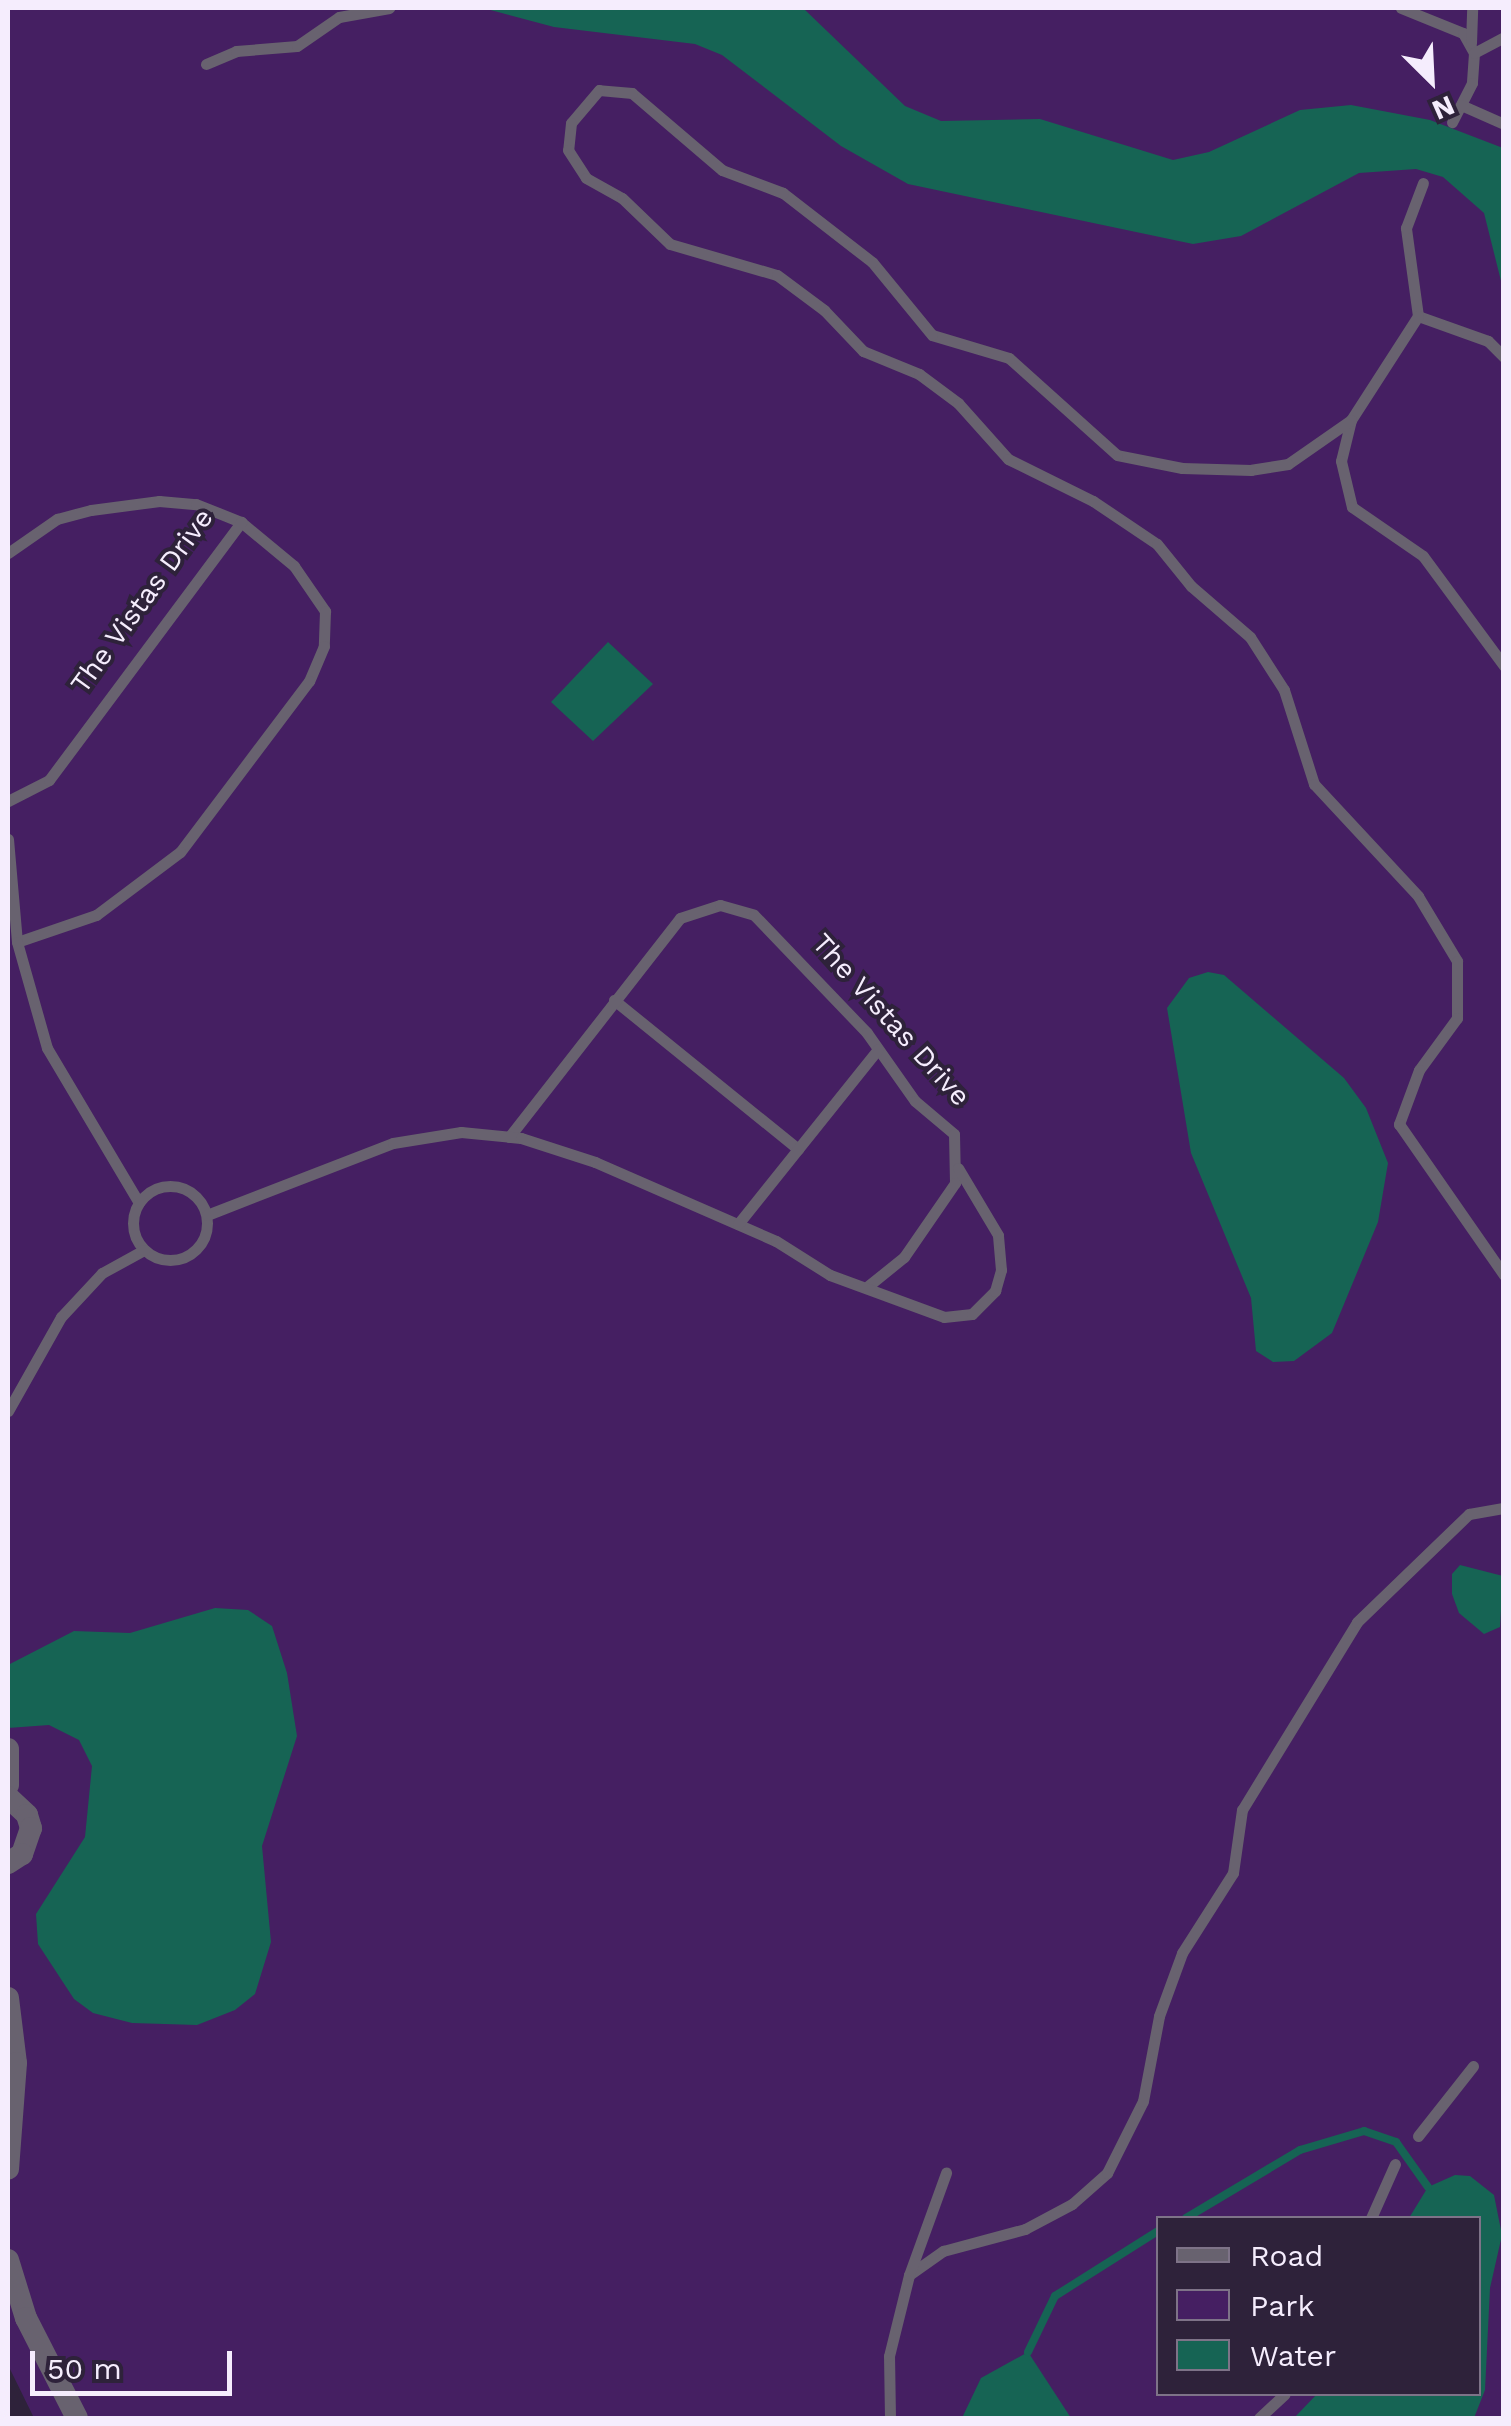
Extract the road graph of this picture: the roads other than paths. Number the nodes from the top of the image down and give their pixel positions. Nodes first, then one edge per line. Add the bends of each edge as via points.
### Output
1 (389, 8) edge
2 (1401, 8) edge
3 (1472, 8) edge
4 (1504, 37) edge
5 (1473, 50) junction
6 (206, 64) dead end
7 (1461, 105) junction
8 (1452, 122) dead end
9 (1504, 124) edge
10 (1423, 183) dead end
11 (1418, 316) junction
12 (1504, 357) edge
13 (1351, 420) junction
14 (241, 522) junction
15 (8, 553) edge
16 (1504, 666) edge
17 (8, 801) edge
18 (8, 839) edge
19 (17, 942) junction
20 (614, 1000) junction
21 (878, 1049) junction
22 (509, 1137) junction
23 (798, 1150) junction
24 (958, 1168) junction
25 (139, 1203) junction
26 (207, 1215) junction
27 (738, 1224) junction
28 (144, 1250) junction
29 (1504, 1275) edge
30 (868, 1286) junction
31 (8, 1411) edge
32 (1504, 1508) edge
33 (8, 1754) edge
34 (8, 1785) edge
35 (8, 1797) edge
36 (8, 1863) edge
37 (8, 1998) edge
38 (1473, 2066) dead end
39 (1418, 2136) dead end
40 (1395, 2164) dead end
41 (8, 2168) edge
42 (946, 2173) dead end
43 (1372, 2216) edge
44 (8, 2260) edge
45 (909, 2275) junction
46 (1284, 2396) edge
47 (77, 2418) edge
48 (890, 2418) edge
49 (1259, 2418) edge

1 - 6 lane via 339,17 297,46 236,51
2 - 5 lane via 1442,20
3 - 5 lane
4 - 5 lane
5 - 7 lane via 1472,84
7 - 8 lane
7 - 9 lane
10 - 11 lane via 1406,228
11 - 12 lane via 1488,341
11 - 13 lane
13 - 16 lane via 1341,461 1352,508 1423,556
13 - 29 lane via 1288,464 1251,470 1147,464 1117,455 1009,358 932,335 872,262 783,194 722,170 632,93 599,90 571,123 568,150 586,178 622,198 670,244 777,275 863,351 919,374 958,402 1008,459 1157,544 1250,637 1284,690 1314,784 1418,896 1457,962 1458,1018 1420,1070 1399,1124
14 - 15 lane, The Vistas Drive via 196,504 125,505 58,519
14 - 17 lane, The Vistas Drive via 48,780
14 - 19 lane via 294,566 326,611 324,646 309,681 249,766 149,880 96,915
18 - 19 lane
19 - 25 lane via 46,1048
20 - 21 lane, The Vistas Drive via 680,918 720,905 754,915
20 - 22 lane, The Vistas Drive
20 - 23 lane
21 - 23 lane
21 - 24 lane, The Vistas Drive via 915,1100 954,1134
22 - 26 lane via 461,1132 393,1143
22 - 27 lane via 595,1162
23 - 27 lane
24 - 30 lane via 956,1183 924,1232
24 - 30 lane, The Vistas Drive via 998,1236 1002,1270 995,1291 972,1314 944,1317
25 - 26 lane via 159,1188 183,1188
25 - 28 lane via 134,1227
26 - 28 lane via 204,1238 188,1256 165,1260
27 - 30 lane via 830,1274
28 - 31 lane via 102,1273 60,1317
32 - 45 lane via 1469,1514 1357,1622 1242,1810 1232,1873 1182,1953 1158,2016 1143,2101 1107,2174 1072,2204 1025,2230 943,2251
33 - 34 street
35 - 36 street via 31,1828 22,1854
37 - 41 street via 16,2063
38 - 39 lane
40 - 43 lane
42 - 45 lane
44 - 47 street via 26,2318
45 - 48 lane via 889,2356
46 - 49 lane

